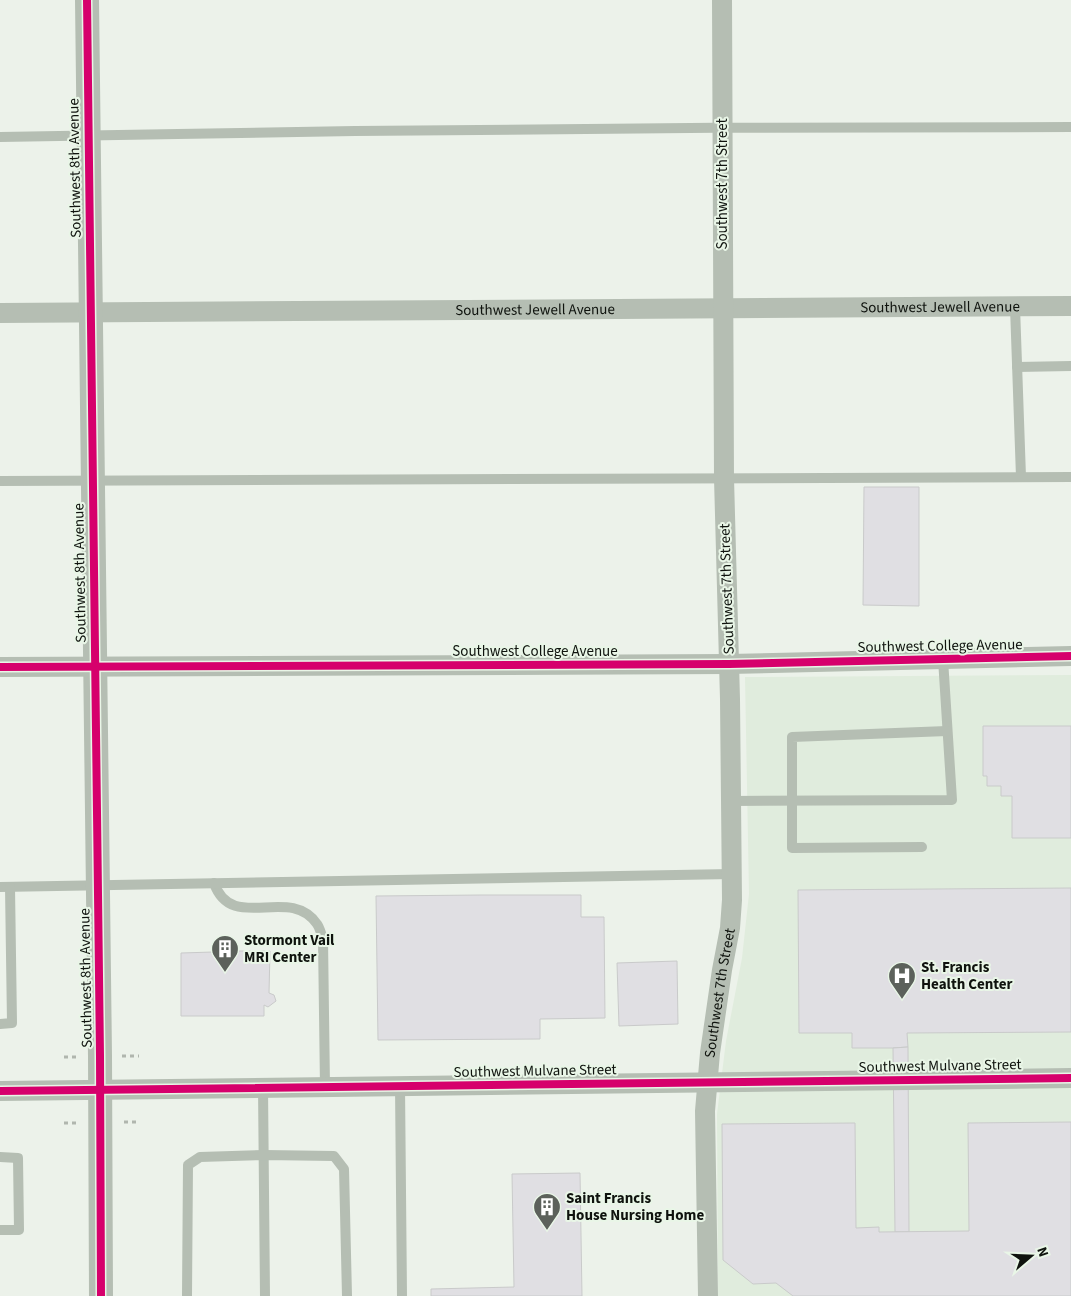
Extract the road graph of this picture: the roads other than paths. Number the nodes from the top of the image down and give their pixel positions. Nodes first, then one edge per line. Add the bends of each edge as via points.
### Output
1 (87, 0) edge
2 (722, 0) edge
3 (721, 127) junction
4 (1071, 127) edge
5 (0, 137) edge
6 (89, 137) junction
7 (1071, 306) edge
8 (1015, 307) junction
9 (722, 309) junction
10 (0, 313) edge
11 (91, 313) junction
12 (1071, 366) edge
13 (1017, 367) junction
14 (1071, 477) edge
15 (724, 478) junction
16 (1021, 478) junction
17 (0, 481) edge
18 (93, 481) junction
19 (1071, 656) edge
20 (943, 659) junction
21 (729, 664) junction
22 (95, 666) junction
23 (0, 667) edge
24 (947, 731) junction
25 (791, 800) junction
26 (731, 801) junction
27 (922, 847) dead end
28 (732, 874) junction
29 (214, 883) junction
30 (98, 885) junction
31 (5, 887) edge
32 (0, 1024) edge
33 (1071, 1078) edge
34 (708, 1083) junction
35 (400, 1086) junction
36 (324, 1087) junction
37 (263, 1088) junction
38 (100, 1090) junction
39 (0, 1091) edge
40 (264, 1155) junction
41 (0, 1157) edge
42 (0, 1230) edge
43 (101, 1296) edge
44 (187, 1296) edge
45 (265, 1296) edge
46 (347, 1296) edge
47 (402, 1296) edge
48 (708, 1296) edge

1 - 6 street, Southwest 8th Avenue
2 - 3 street, Southwest 7th Street
3 - 4 lane
3 - 6 lane
3 - 9 street, Southwest 7th Street
5 - 6 lane
6 - 11 street, Southwest 8th Avenue
7 - 8 street, Southwest Jewell Avenue
8 - 9 street, Southwest Jewell Avenue
8 - 13 lane
9 - 11 street, Southwest Jewell Avenue
9 - 15 street, Southwest 7th Street
10 - 11 street, Southwest Jewell Avenue
11 - 18 street, Southwest 8th Avenue
12 - 13 lane
13 - 16 lane
14 - 16 lane
15 - 16 lane
15 - 18 lane
15 - 21 street, Southwest 7th Street
17 - 18 lane
18 - 22 street, Southwest 8th Avenue
19 - 20 street, Southwest College Avenue
20 - 21 street, Southwest College Avenue
20 - 24 lane
21 - 22 street, Southwest College Avenue
21 - 26 street, Southwest 7th Street
22 - 23 street, Southwest College Avenue
22 - 30 street, Southwest 8th Avenue
24 - 25 lane via 792,737
24 - 25 lane via 952,800
25 - 26 lane
25 - 27 lane via 792,848
26 - 28 street, Southwest 7th Street
28 - 29 lane
28 - 34 street, Southwest 7th Street via 730,928
29 - 30 lane
29 - 36 lane via 225,901 235,908 288,907 305,913 317,924 323,939
30 - 31 lane
30 - 38 street, Southwest 8th Avenue
31 - 32 lane via 12,1023
33 - 34 street, Southwest Mulvane Street
34 - 35 street, Southwest Mulvane Street
34 - 48 street, Southwest 7th Street via 704,1111
35 - 36 street, Southwest Mulvane Street
35 - 47 lane
36 - 37 street, Southwest Mulvane Street
37 - 38 street, Southwest Mulvane Street
37 - 40 lane
38 - 39 street, Southwest Mulvane Street
38 - 43 street, Southwest 8th Avenue
40 - 44 lane via 200,1157 188,1165
40 - 45 lane
40 - 46 lane via 334,1156 344,1169
41 - 42 lane via 18,1158 19,1230

